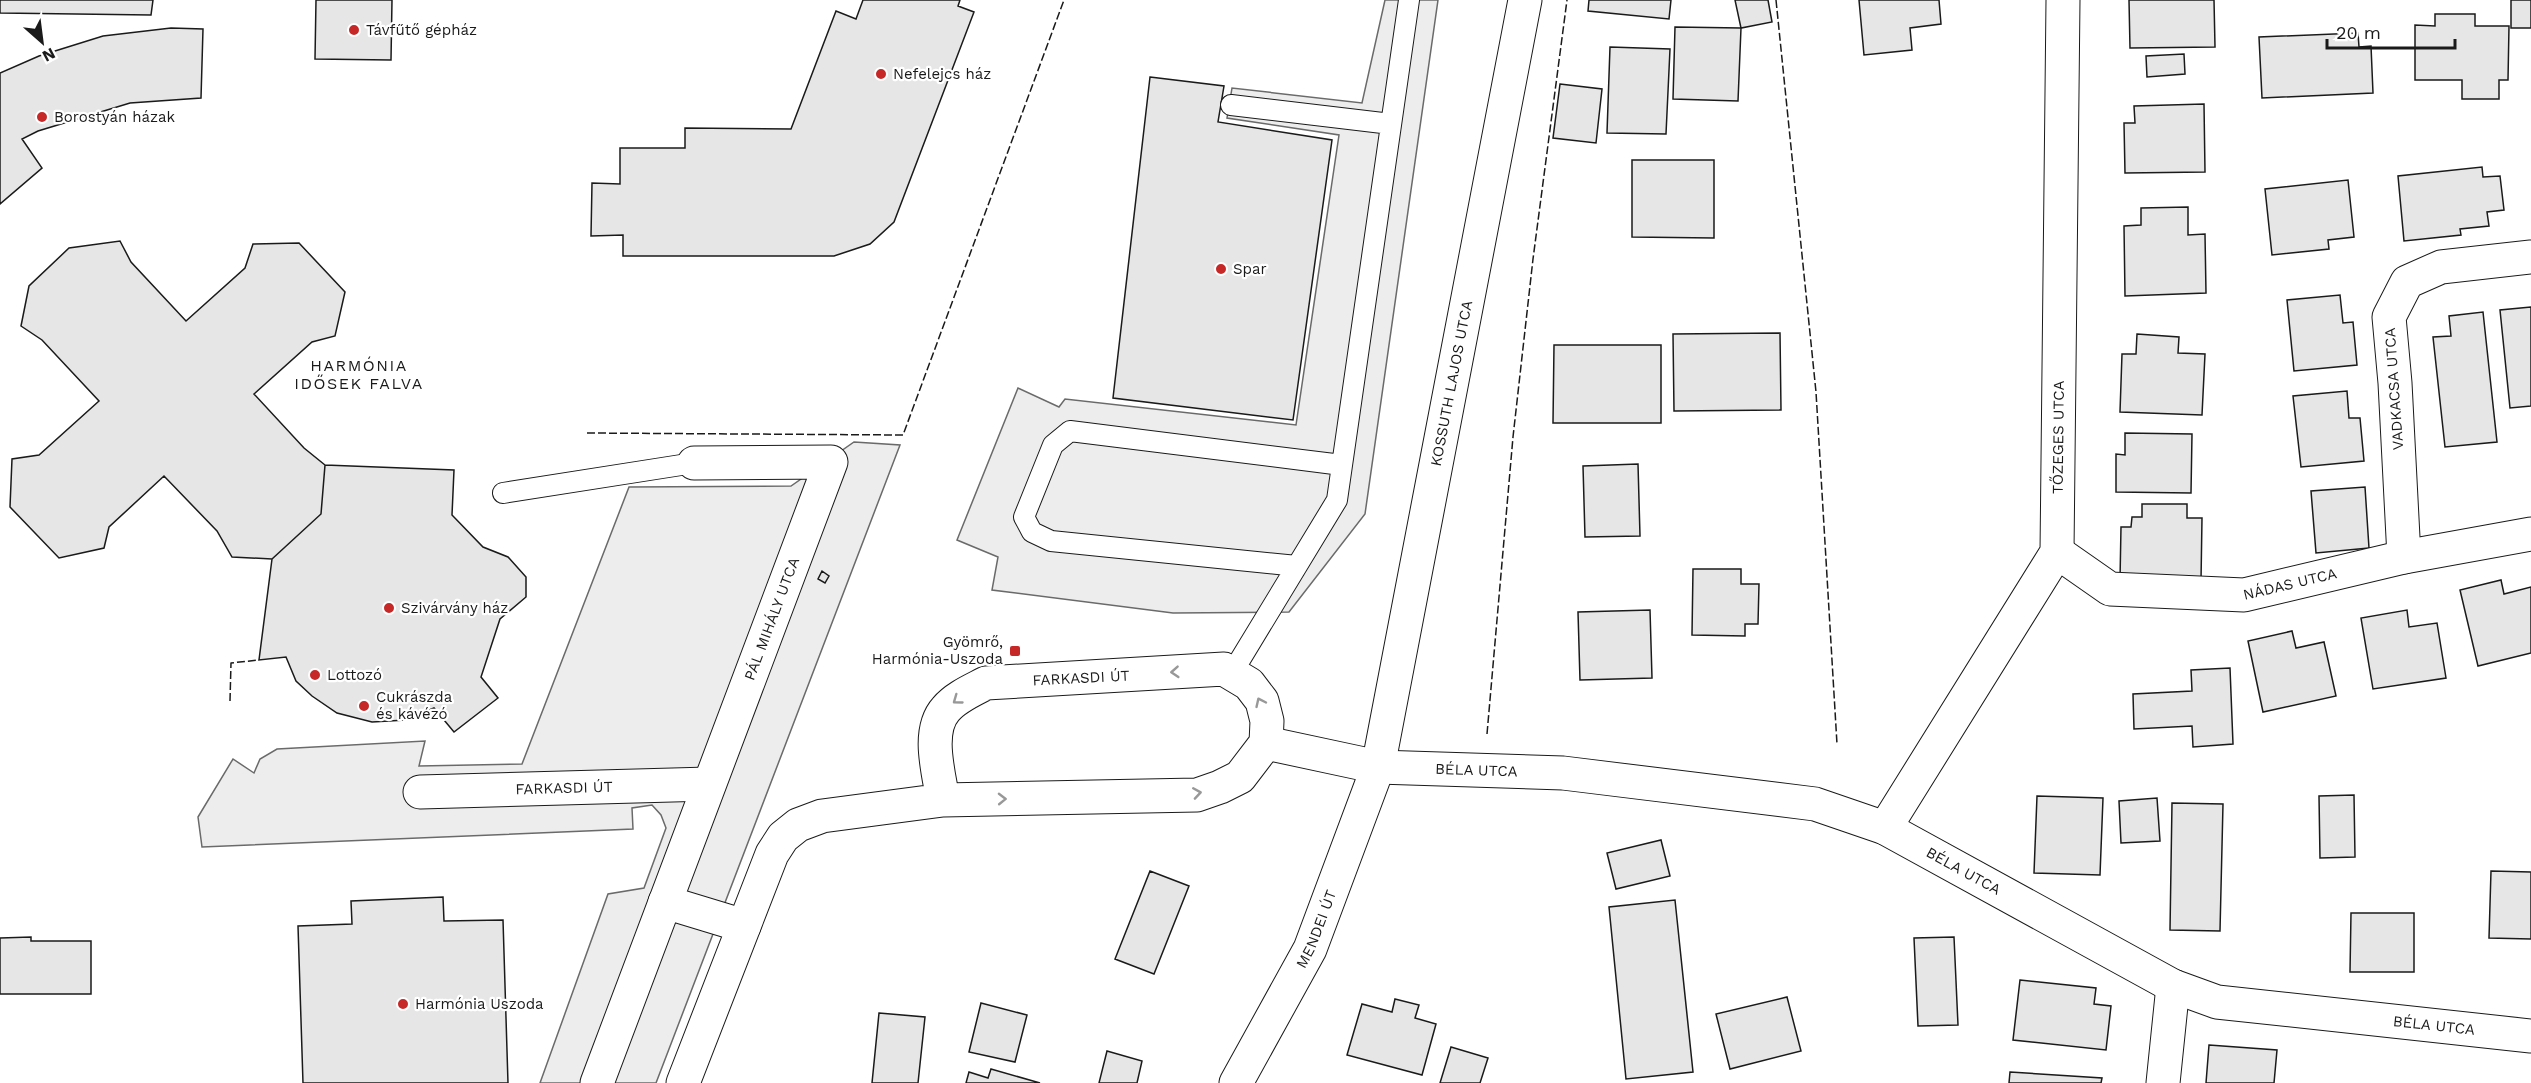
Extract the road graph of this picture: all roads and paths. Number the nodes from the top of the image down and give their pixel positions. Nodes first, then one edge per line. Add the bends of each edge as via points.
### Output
1 (1409, 0) edge
2 (1525, 0) edge
3 (2063, 0) edge
4 (1231, 105) dead end
5 (1391, 124) junction
6 (2531, 257) edge
7 (694, 463) joint
8 (1342, 465) junction
9 (503, 493) dead end
10 (2531, 534) edge
11 (2057, 552) junction
12 (2404, 557) junction
13 (1297, 566) junction
14 (1232, 673) junction
15 (1266, 743) junction
16 (1378, 767) junction
17 (709, 784) junction
18 (420, 792) dead end
19 (943, 800) junction
20 (1885, 828) junction
21 (665, 902) junction
22 (744, 926) junction
23 (2173, 986) junction
24 (2531, 1036) edge
25 (597, 1083) edge
26 (683, 1083) edge
27 (1236, 1083) edge
28 (2163, 1083) edge

1 - 5 lane
2 - 16 street, KOSSUTH LAJOS UTCA
3 - 11 street, TŐZEGES UTCA
4 - 5 lane
5 - 8 lane
6 - 12 street, VADKACSA UTCA via 2432,270 2407,282 2389,317
7 - 9 lane
7 - 17 street, PÁL MIHÁLY UTCA via 831,462
8 - 13 lane via 1337,500
8 - 13 lane via 1070,431 1053,444 1024,517 1032,532 1051,541
10 - 12 street, NÁDAS UTCA
11 - 12 street, NÁDAS UTCA via 2110,589 2244,595
11 - 20 street
13 - 14 lane
15 -> 14 street via 1267,721 1262,701 1249,684
14 -> 19 street, FARKASDI ÚT via 1224,669 986,684 946,709 937,725
15 - 16 street
19 -> 15 street via 1197,795 1240,777
16 - 20 street, BÉLA UTCA via 1563,773 1815,804
16 - 27 street, MENDEI ÚT via 1310,948
17 - 18 street, FARKASDI ÚT
17 - 21 street, PÁL MIHÁLY UTCA
19 - 22 street via 822,816 798,825 783,837 772,854
20 - 23 street, BÉLA UTCA
21 - 22 street
21 - 25 street, PÁL MIHÁLY UTCA
22 - 26 street
23 - 24 street, BÉLA UTCA via 2217,1002
23 - 28 street

